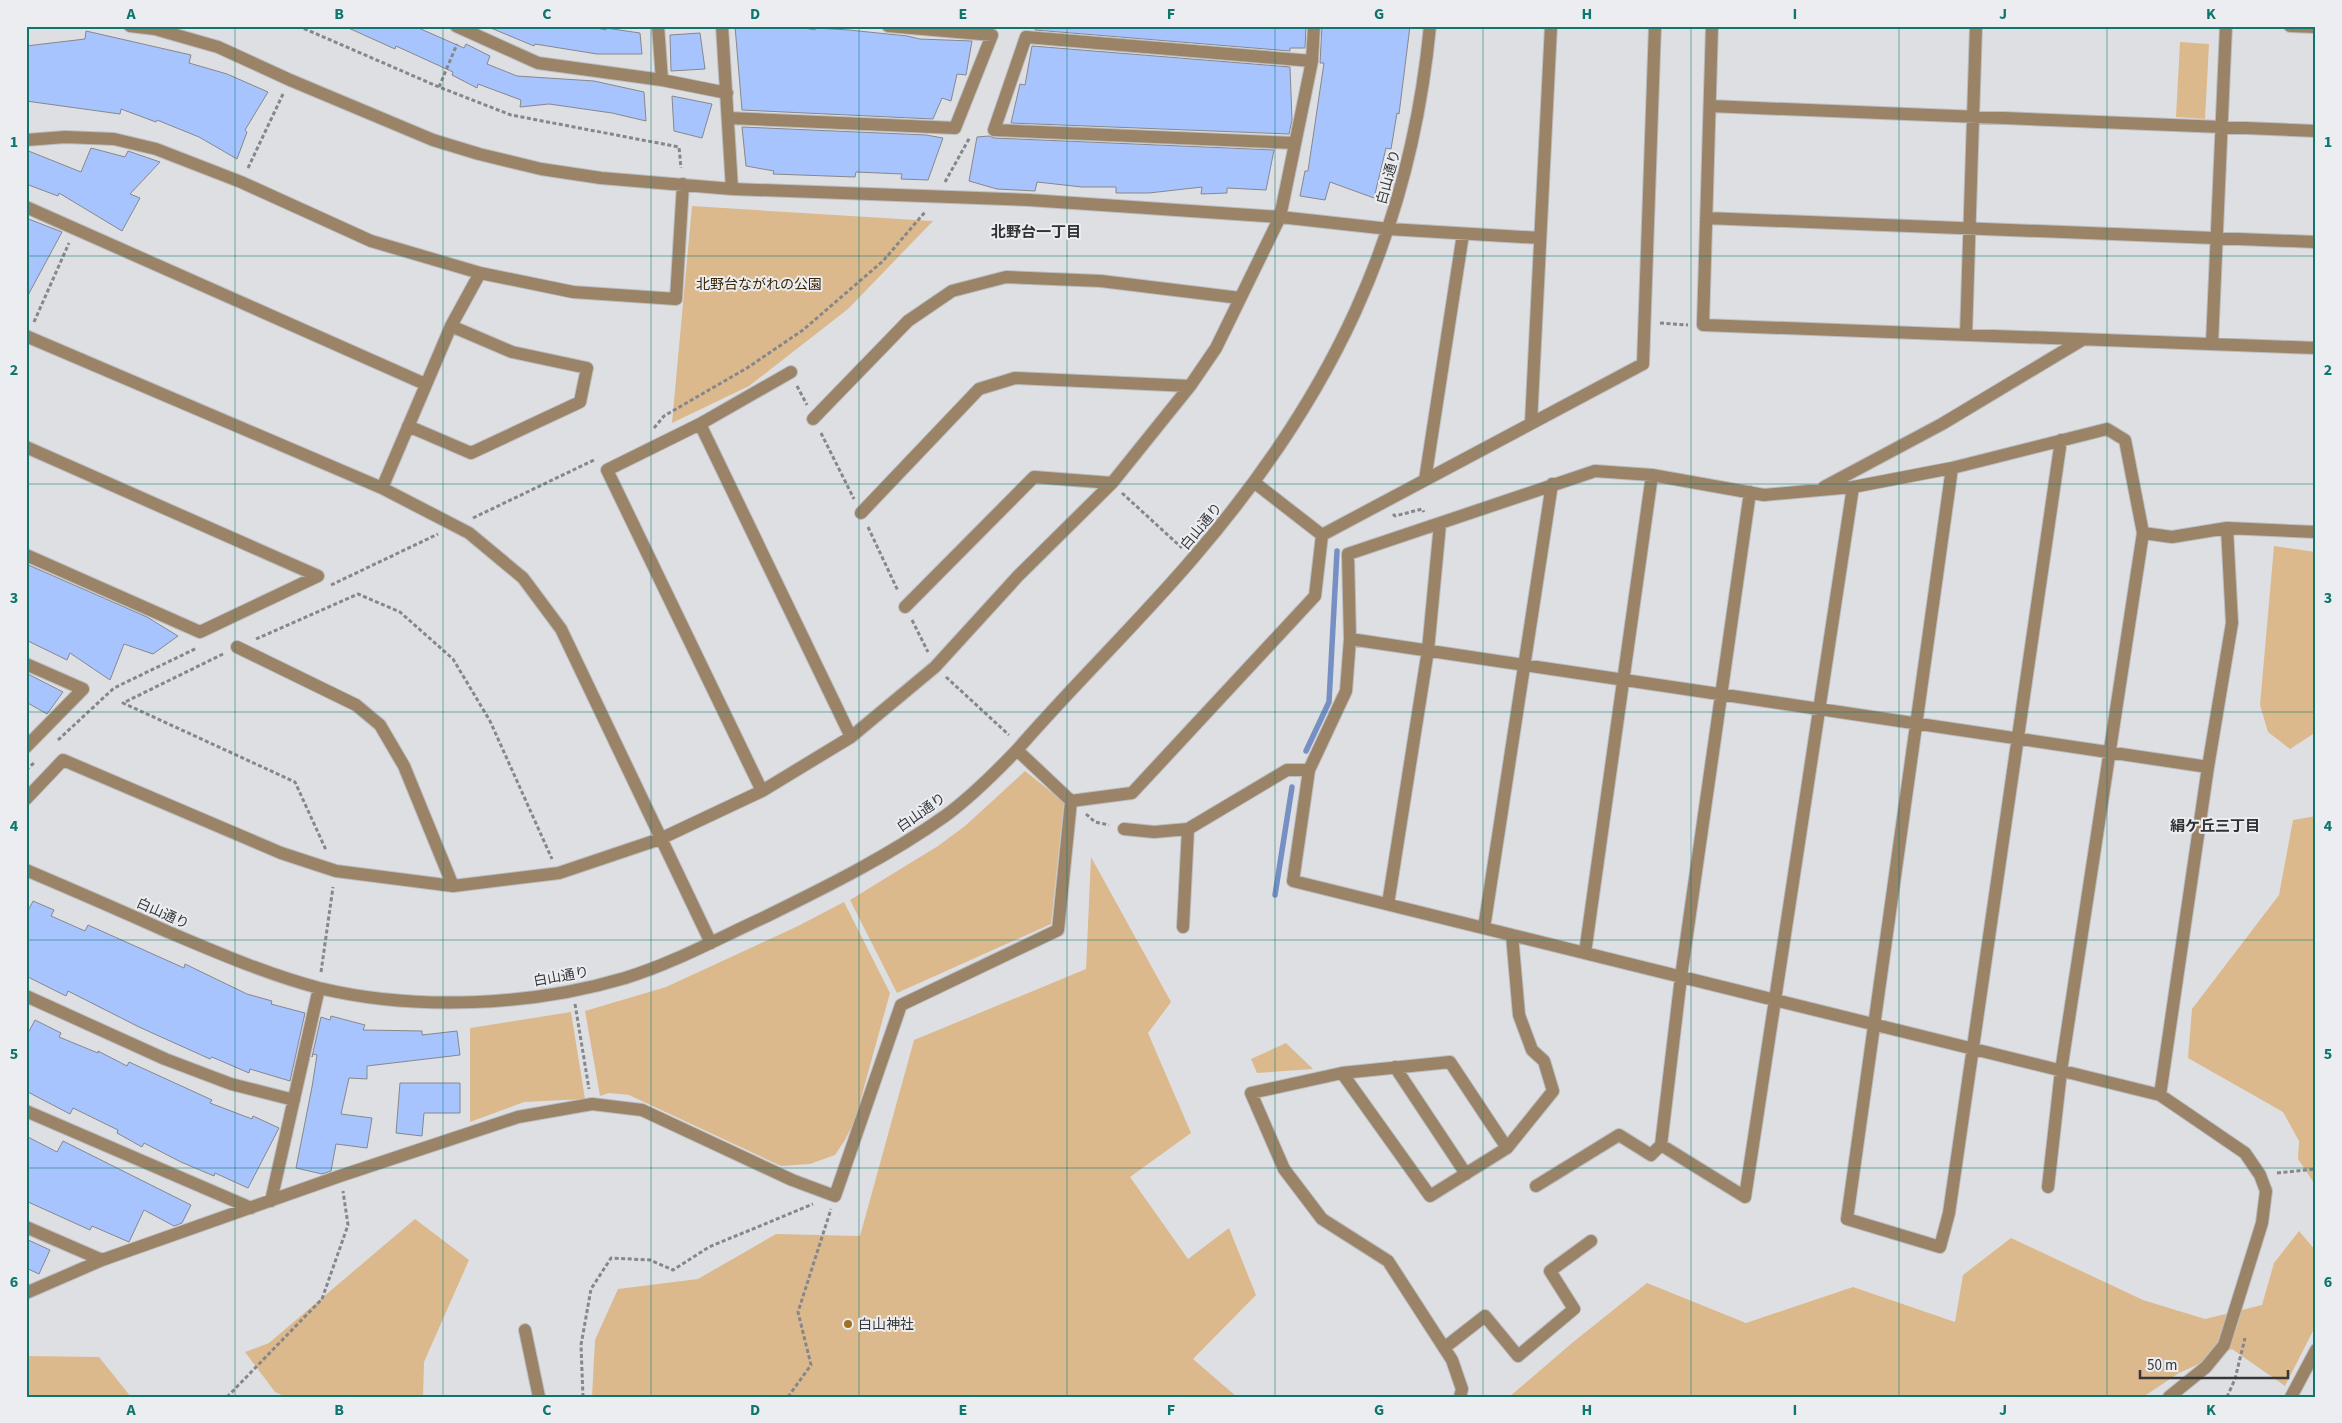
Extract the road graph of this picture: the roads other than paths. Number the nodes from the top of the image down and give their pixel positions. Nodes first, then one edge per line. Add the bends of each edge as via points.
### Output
1 (130, 26) edge
2 (658, 26) edge
3 (722, 26) edge
4 (888, 26) edge
5 (1314, 26) edge
6 (1430, 26) edge
7 (1550, 26) edge
8 (1655, 26) edge
9 (1712, 26) edge
10 (1976, 26) edge
11 (2226, 26) edge
12 (2290, 26) edge
13 (2316, 27) edge
14 (459, 28) edge
15 (1312, 61) junction
16 (662, 80) junction
17 (727, 93) junction
18 (1710, 106) junction
19 (1974, 117) junction
20 (729, 118) junction
21 (2222, 127) junction
22 (2316, 131) edge
23 (26, 140) edge
24 (1295, 143) junction
25 (683, 184) junction
26 (732, 190) junction
27 (26, 207) edge
28 (1280, 217) junction
29 (1706, 218) junction
30 (1970, 228) junction
31 (1389, 229) junction
32 (1463, 234) junction
33 (1540, 238) junction
34 (2217, 238) junction
35 (2316, 242) edge
36 (480, 273) junction
37 (1240, 298) junction
38 (450, 326) junction
39 (1966, 335) junction
40 (27, 338) edge
41 (2083, 339) junction
42 (2212, 344) junction
43 (2316, 348) edge
44 (791, 372) road end
45 (425, 384) junction
46 (1190, 386) junction
47 (814, 419) road end
48 (1531, 423) junction
49 (700, 424) junction
50 (408, 426) junction
51 (2061, 440) junction
52 (26, 447) edge
53 (1952, 468) junction
54 (1652, 474) junction
55 (1425, 480) junction
56 (1112, 483) junction
57 (1255, 483) junction
58 (1552, 484) junction
59 (1853, 487) junction
60 (382, 488) junction
61 (1820, 489) junction
62 (1750, 492) junction
63 (861, 513) road end
64 (1440, 524) junction
65 (2227, 528) junction
66 (2316, 532) edge
67 (2143, 533) junction
68 (1322, 535) junction
69 (26, 555) edge
70 (905, 606) road end
71 (1350, 639) junction
72 (237, 647) road end
73 (1428, 650) junction
74 (26, 664) edge
75 (1524, 665) junction
76 (1623, 680) junction
77 (1721, 695) junction
78 (1819, 709) junction
79 (1916, 724) junction
80 (851, 737) junction
81 (2017, 739) junction
82 (26, 747) edge
83 (1019, 748) junction
84 (2110, 753) junction
85 (2208, 768) junction
86 (1309, 770) junction
87 (762, 791) junction
88 (26, 799) edge
89 (1071, 801) junction
90 (1124, 829) road end
91 (1188, 829) junction
92 (660, 839) junction
93 (26, 870) edge
94 (453, 886) junction
95 (1388, 904) junction
96 (1183, 927) dead end
97 (1484, 928) junction
98 (1512, 935) junction
99 (710, 942) junction
100 (1585, 953) junction
101 (1681, 977) junction
102 (319, 988) junction
103 (26, 996) edge
104 (1775, 1000) junction
105 (1874, 1024) junction
106 (1972, 1049) junction
107 (1395, 1067) junction
108 (2061, 1071) junction
109 (1342, 1072) junction
110 (2160, 1095) junction
111 (294, 1100) junction
112 (26, 1111) edge
113 (1661, 1145) junction
114 (1507, 1148) junction
115 (1466, 1174) junction
116 (1536, 1186) dead end
117 (2048, 1187) dead end
118 (271, 1201) junction
119 (251, 1208) junction
120 (26, 1227) edge
121 (1591, 1241) dead end
122 (102, 1260) junction
123 (26, 1293) edge
124 (525, 1330) dead end
125 (1444, 1348) junction
126 (2316, 1350) edge
127 (539, 1397) edge
128 (1460, 1397) edge
129 (2169, 1397) edge
130 (2291, 1397) edge

1 - 25 street via 156,29 218,47 433,140 479,154 592,177
2 - 16 street
3 - 17 street
4 - 20 street via 992,35 955,128
5 - 15 street
6 - 31 street, 白山通り via 1415,133
7 - 33 street
8 - 48 street via 1643,364
9 - 18 street
10 - 19 street
11 - 21 street
12 - 13 street
14 - 16 street via 538,63
15 - 24 street
15 - 24 street via 1026,37 994,130
16 - 17 street
17 - 20 street
18 - 19 street
18 - 29 street
19 - 21 street
19 - 30 street
20 - 26 street
21 - 22 street
21 - 34 street
23 - 36 street via 65,137 114,139 156,149 241,182 371,241
24 - 28 street
25 - 26 street
25 - 36 street via 676,299 573,292
26 - 28 street via 1029,200
27 - 45 street
28 - 31 street
28 - 37 street
29 - 30 street
29 - 39 street via 1703,325
30 - 34 street
30 - 39 street
31 - 32 street
31 - 57 street, 白山通り via 1335,355 1283,444
32 - 33 street
32 - 55 street
33 - 48 street
34 - 35 street
34 - 42 street
36 - 38 street
37 - 46 street via 1216,348
37 - 47 street via 1101,281 1006,277 952,292 908,321
38 - 45 street
38 - 50 street via 512,352 587,368 580,402 471,453
39 - 41 street
40 - 60 street
41 - 42 street
41 - 61 street via 1942,424
42 - 43 street
44 - 49 street
45 - 50 street
46 - 56 street
46 - 63 street via 1015,378 979,389
48 - 55 street
49 - 80 street
49 - 87 street via 607,470
50 - 60 street
51 - 53 street
51 - 67 street via 2107,430 2125,440
51 - 81 street
52 - 69 street via 318,576 200,632
53 - 59 street
53 - 79 street
54 - 58 street via 1595,471
54 - 62 street
54 - 76 street
55 - 68 street
56 - 70 street via 1034,477
56 - 80 street via 1018,576 935,667
57 - 68 street
57 - 83 street, 白山通り via 1193,559
58 - 64 street
58 - 75 street
59 - 61 street
59 - 78 street
60 - 92 street via 469,533 523,578 560,629
61 - 62 street via 1764,495
62 - 77 street
64 - 71 street via 1348,554
64 - 73 street
65 - 66 street
65 - 67 street via 2172,537
65 - 85 street via 2232,623
67 - 84 street
68 - 89 street via 1315,596 1132,793
71 - 73 street
71 - 86 street via 1346,691
72 - 94 street via 356,706 380,725 404,766
73 - 75 street
73 - 95 street
74 - 82 street via 83,689
75 - 76 street
75 - 97 street
76 - 77 street
76 - 100 street
77 - 78 street
77 - 101 street
78 - 79 street
78 - 104 street
79 - 81 street
79 - 105 street
80 - 87 street
81 - 84 street
81 - 106 street
83 - 89 street
83 - 99 street, 白山通り via 946,815 889,852 812,894
84 - 85 street
84 - 108 street
85 - 110 street
86 - 91 street via 1287,770
86 - 95 street via 1293,881
87 - 92 street
88 - 94 street via 63,760 281,853 336,871
89 - 118 street via 1058,930 901,1005 835,1196 792,1180 642,1110 592,1104 518,1117
90 - 91 street via 1154,832
91 - 96 street
92 - 94 street via 559,873
92 - 99 street
93 - 102 street, 白山通り via 227,957
95 - 97 street
97 - 98 street
98 - 100 street
98 - 114 street via 1518,1015 1532,1050 1544,1061 1552,1091
99 - 102 street, 白山通り via 653,968 573,991 427,1002 378,999
100 - 101 street
101 - 104 street
101 - 113 street
102 - 111 street
103 - 111 street via 165,1059 231,1084
104 - 105 street
104 - 113 street via 1745,1197
105 - 106 street
105 - 106 street via 1847,1219 1940,1247 1949,1213
106 - 108 street
107 - 109 street
107 - 114 street via 1450,1062
107 - 115 street
108 - 110 street
108 - 117 street
109 - 115 street via 1430,1196
109 - 125 street via 1251,1093 1284,1170 1322,1218 1388,1261
110 - 129 street via 2246,1153 2266,1191 2262,1223 2224,1345 2206,1367
111 - 118 street
112 - 119 street
113 - 116 street via 1651,1155 1619,1135
114 - 115 street
118 - 119 street
119 - 122 street
120 - 122 street
121 - 125 street via 1550,1270 1574,1309 1518,1356 1485,1316
122 - 123 street
124 - 127 street
125 - 128 street via 1452,1360 1462,1389
126 - 130 street

